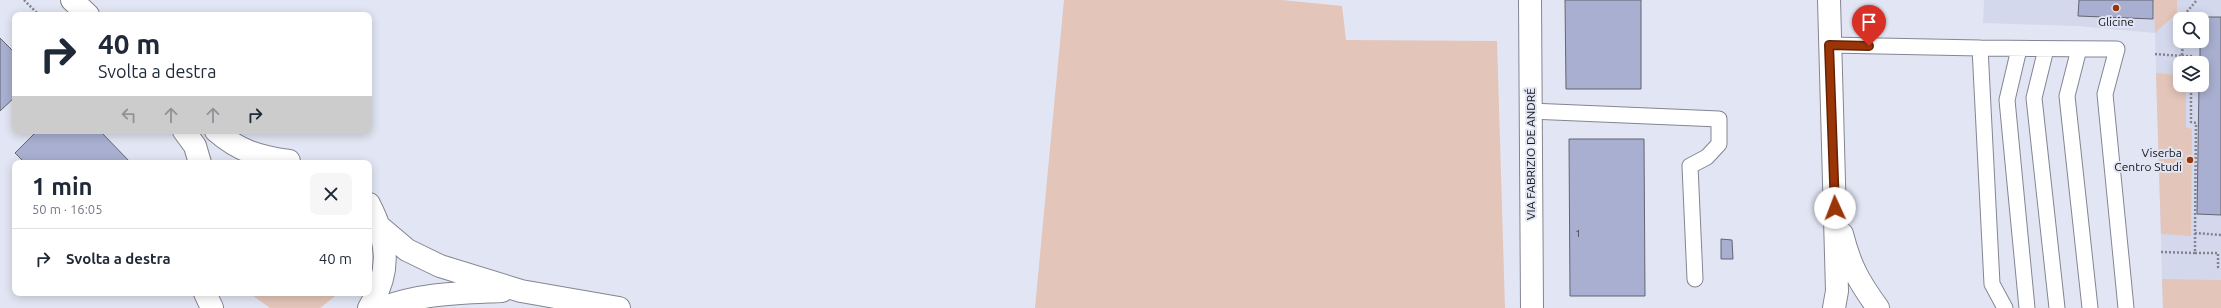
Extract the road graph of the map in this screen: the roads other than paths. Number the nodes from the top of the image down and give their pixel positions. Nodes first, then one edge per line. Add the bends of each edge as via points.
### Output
1 (1530, 0) edge
2 (1829, 0) edge
3 (1829, 45) junction
4 (1980, 48) junction
5 (2019, 49) junction
6 (2046, 49) junction
7 (2079, 49) junction
8 (1530, 111) junction
9 (186, 134) edge
10 (219, 134) edge
11 (199, 160) edge
12 (276, 160) edge
13 (1835, 208) junction
14 (372, 210) edge
15 (381, 228) junction
16 (1695, 279) dead end
17 (522, 291) junction
18 (206, 296) edge
19 (212, 308) edge
20 (369, 308) edge
21 (382, 308) edge
22 (619, 308) edge
23 (1532, 308) edge
24 (1834, 308) edge
25 (1878, 308) edge
26 (2005, 308) edge
27 (2027, 308) edge
28 (2057, 308) edge
29 (2090, 308) edge
30 (2126, 308) edge

1 - 8 street, VIA FABRIZIO DE ANDRÉ
2 - 3 street
3 - 4 lane
3 - 13 street
4 - 5 lane
4 - 26 lane via 1992,284
5 - 6 lane
5 - 27 lane via 2007,100
6 - 7 lane
6 - 28 lane via 2034,98
7 - 29 lane via 2067,96
7 - 30 lane via 2117,49 2105,94
8 - 16 lane via 1719,119 1719,144 1707,157 1690,166
8 - 23 street, VIA FABRIZIO DE ANDRÉ
9 - 11 street via 195,146
10 - 12 street via 232,145 263,158
13 - 24 street via 1837,291
13 - 25 street via 1847,253 1859,282
14 - 15 street
15 - 17 street via 407,250 440,266
15 - 20 street via 385,250 384,273 377,295
17 - 21 street via 435,294 402,300
17 - 22 street
18 - 19 street

